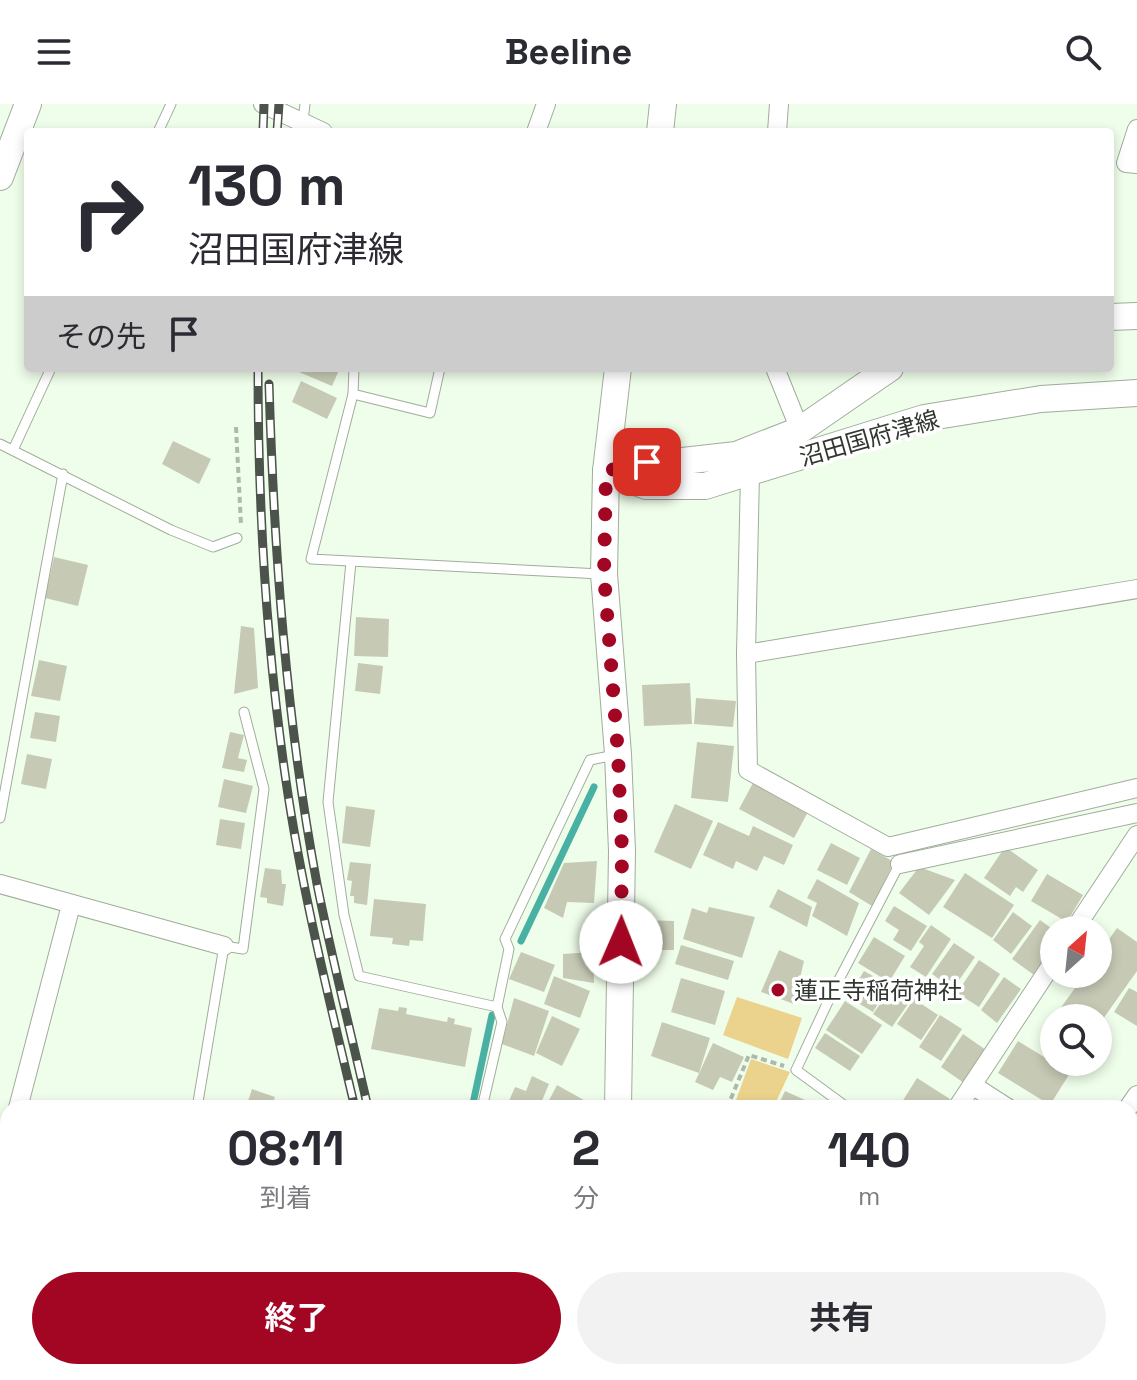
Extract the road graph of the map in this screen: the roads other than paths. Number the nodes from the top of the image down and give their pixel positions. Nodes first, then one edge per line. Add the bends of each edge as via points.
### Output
1 (28, 104) edge
2 (171, 104) edge
3 (263, 104) edge
4 (546, 104) edge
5 (663, 104) edge
6 (779, 104) edge
7 (304, 113) edge
8 (160, 128) edge
9 (319, 128) edge
10 (537, 128) edge
11 (660, 128) edge
12 (777, 128) edge
13 (1137, 129) edge
14 (1124, 163) edge
15 (0, 177) edge
16 (1137, 316) edge
17 (1114, 317) edge
18 (49, 372) edge
19 (354, 372) edge
20 (439, 372) edge
21 (618, 372) edge
22 (777, 372) edge
23 (884, 372) edge
24 (1137, 393) edge
25 (353, 394) junction
26 (800, 430) junction
27 (0, 444) edge
28 (13, 450) junction
29 (606, 471) junction
30 (63, 474) junction
31 (750, 474) junction
32 (237, 538) road end
33 (351, 562) junction
34 (604, 574) junction
35 (1137, 589) edge
36 (746, 654) junction
37 (244, 712) dead end
38 (618, 754) junction
39 (1137, 788) edge
40 (1137, 813) edge
41 (0, 818) edge
42 (1137, 835) edge
43 (908, 841) junction
44 (900, 864) junction
45 (0, 884) edge
46 (71, 905) junction
47 (1083, 916) edge
48 (224, 946) junction
49 (1040, 982) edge
50 (497, 1007) junction
51 (972, 1085) junction
52 (20, 1100) edge
53 (198, 1100) edge
54 (484, 1100) edge
55 (618, 1100) edge
56 (837, 1100) edge
57 (962, 1100) edge
58 (995, 1100) edge

1 - 15 main road
2 - 8 lane
3 - 7 street
4 - 10 street
5 - 11 main road
6 - 12 street
7 - 9 street
13 - 14 street
16 - 17 main road
18 - 28 lane
19 - 25 lane
20 - 25 lane via 430,413
21 - 29 main road
22 - 26 street
23 - 26 main road, 沼田国府津線
24 - 31 main road, 沼田国府津線 via 1041,399 924,418
25 - 33 lane via 311,559
26 - 29 main road, 沼田国府津線 via 736,455
27 - 28 lane
28 - 30 lane
29 - 31 main road, 沼田国府津線 via 646,486 705,486
29 - 34 main road
30 - 32 lane via 213,547
30 - 41 lane
31 - 36 street
33 - 34 lane
33 - 50 lane via 328,802 344,915 359,976
34 - 38 main road
35 - 36 street
36 - 43 street via 748,770 888,847
37 - 48 lane via 264,789 243,949
38 - 50 lane via 590,760 505,939 509,949
38 - 55 main road
39 - 43 street
40 - 44 street
42 - 47 street
43 - 44 lane
44 - 56 lane via 796,1070
45 - 46 street
46 - 48 street
46 - 52 street
48 - 53 lane
49 - 51 street
50 - 54 lane via 502,1022
51 - 57 street
51 - 58 street

